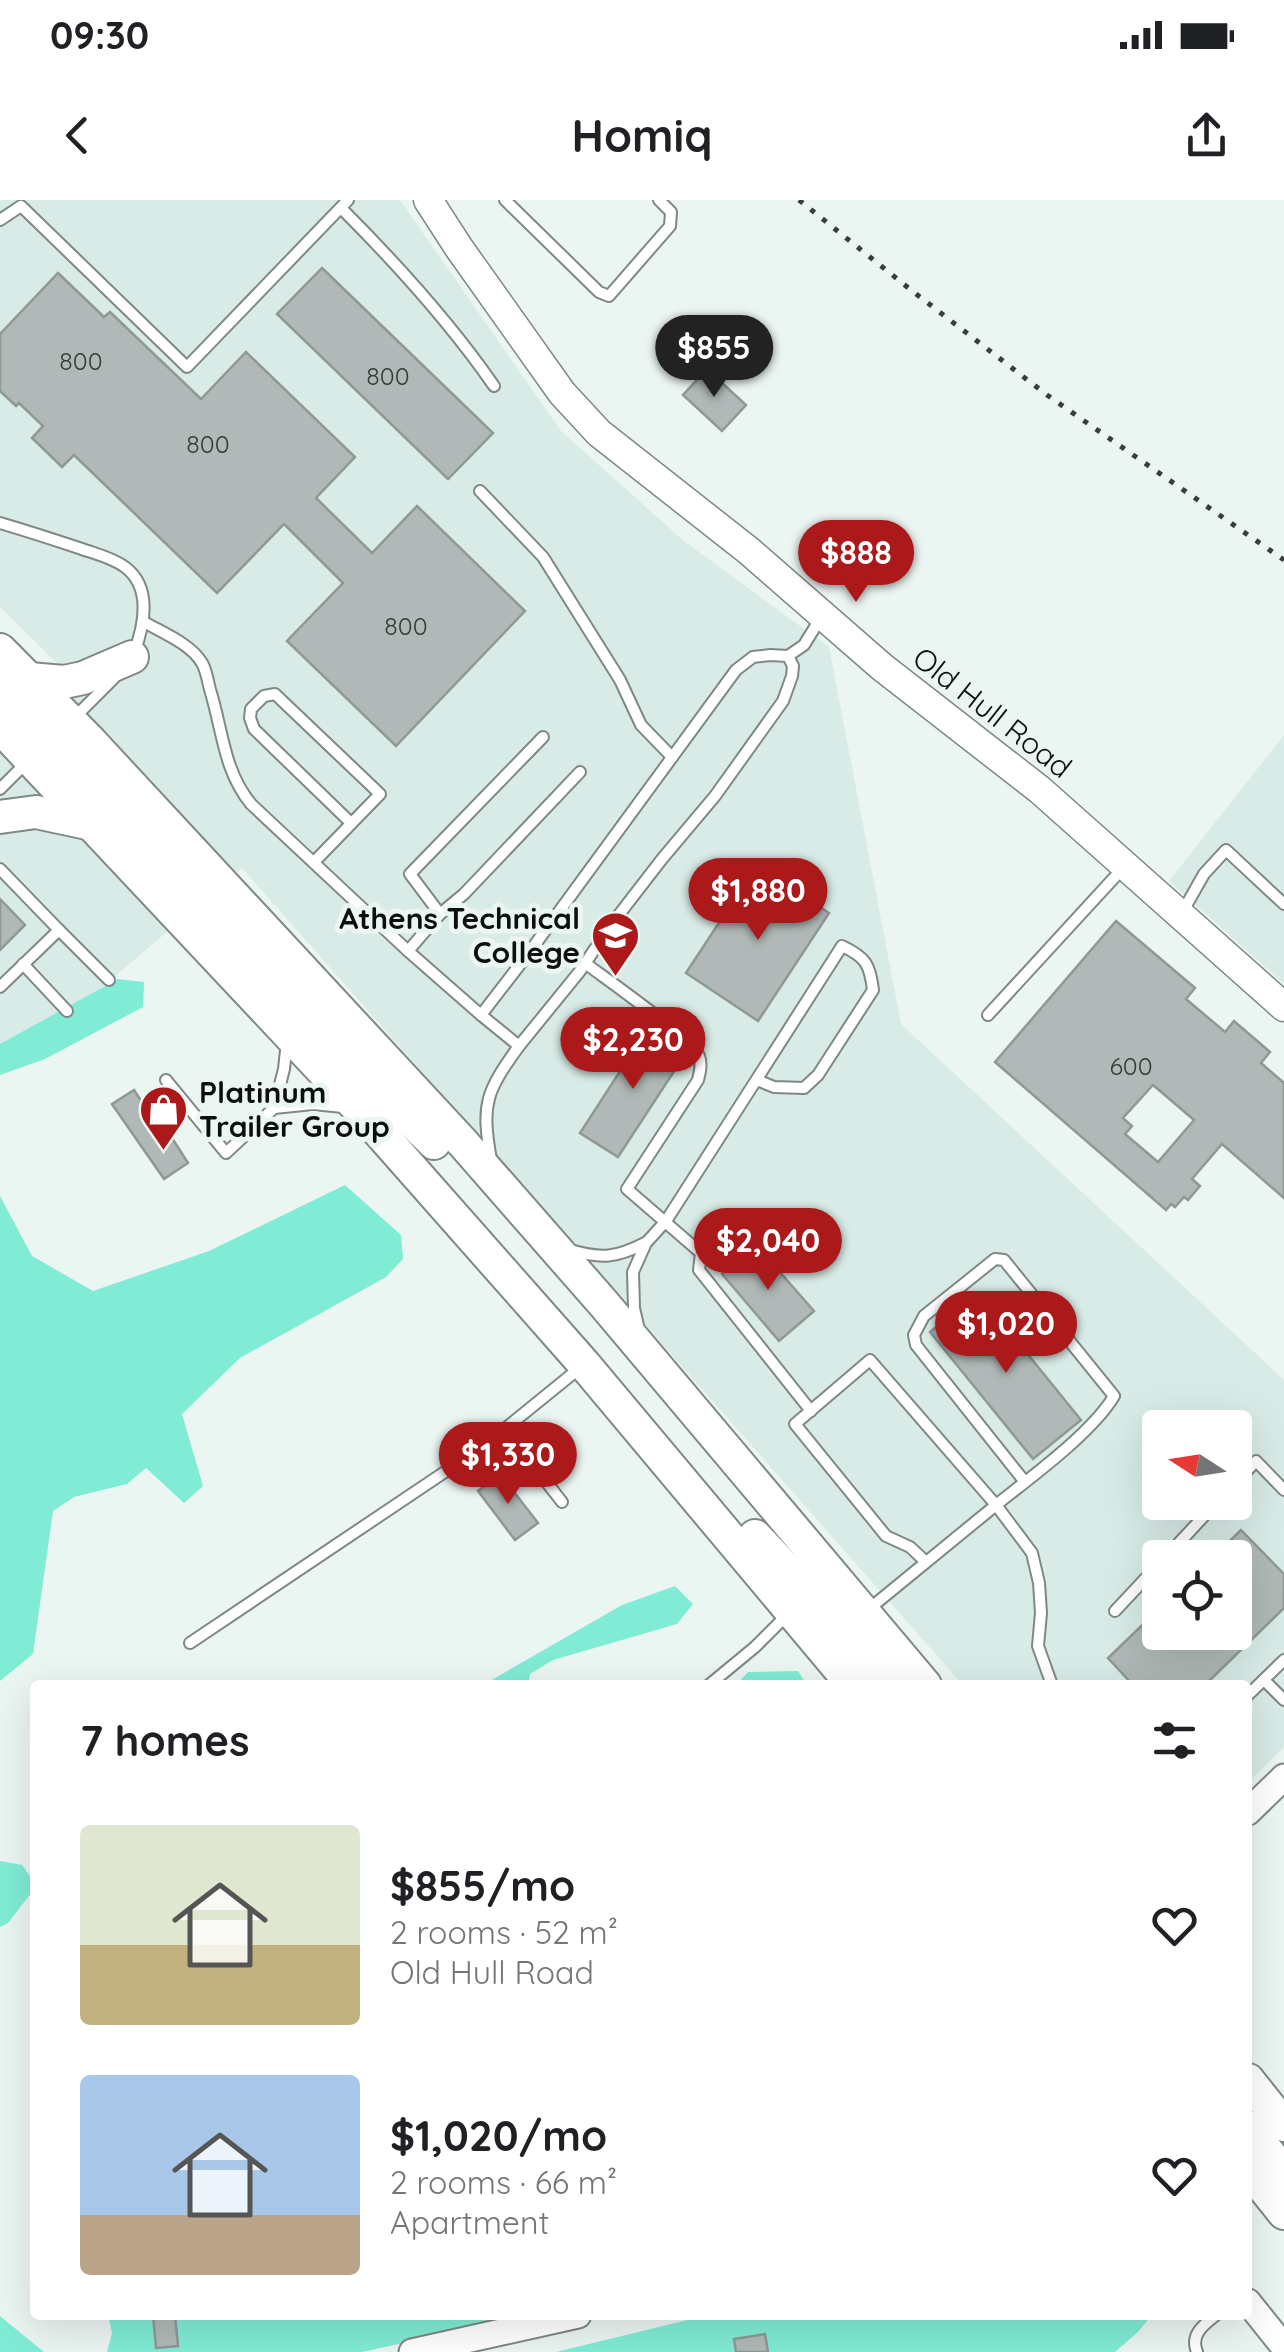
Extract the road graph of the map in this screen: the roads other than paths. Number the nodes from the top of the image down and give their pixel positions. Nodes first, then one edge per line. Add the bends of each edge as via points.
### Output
1 (34, 200) edge
2 (428, 200) edge
3 (505, 200) edge
4 (659, 200) edge
5 (345, 204) edge
6 (21, 206) junction
7 (0, 220) edge
8 (494, 386) dead end
9 (480, 491) dead end
10 (0, 523) edge
11 (824, 614) junction
12 (144, 622) junction
13 (0, 650) edge
14 (788, 656) junction
15 (132, 657) junction
16 (15, 684) edge
17 (0, 727) edge
18 (543, 738) dead end
19 (50, 740) junction
20 (672, 758) junction
21 (580, 772) dead end
22 (0, 789) edge
23 (0, 816) edge
24 (351, 823) junction
25 (92, 824) junction
26 (314, 862) junction
27 (1125, 866) junction
28 (0, 869) edge
29 (1284, 904) edge
30 (440, 914) junction
31 (1180, 916) junction
32 (59, 930) junction
33 (408, 951) junction
34 (586, 963) junction
35 (24, 964) junction
36 (109, 980) dead end
37 (0, 987) edge
38 (1284, 1007) edge
39 (67, 1011) dead end
40 (481, 1014) junction
41 (988, 1015) dead end
42 (288, 1034) junction
43 (519, 1046) junction
44 (166, 1080) dead end
45 (757, 1080) junction
46 (274, 1108) junction
47 (358, 1108) junction
48 (495, 1180) junction
49 (521, 1209) junction
50 (666, 1221) junction
51 (646, 1243) junction
52 (551, 1244) junction
53 (643, 1350) junction
54 (584, 1364) junction
55 (811, 1411) junction
56 (505, 1430) junction
57 (1252, 1465) edge
58 (680, 1479) junction
59 (1025, 1482) junction
60 (1284, 1490) edge
61 (562, 1502) dead end
62 (996, 1505) junction
63 (1200, 1520) edge
64 (1182, 1540) edge
65 (926, 1562) junction
66 (1142, 1582) edge
67 (791, 1611) junction
68 (1115, 1611) dead end
69 (864, 1613) junction
70 (190, 1643) dead end
71 (1284, 1660) edge
72 (714, 1680) edge
73 (849, 1680) edge
74 (886, 1680) edge
75 (921, 1680) edge
76 (1050, 1680) edge
77 (1264, 1680) junction
78 (1252, 1691) edge
79 (1284, 1700) edge
80 (1284, 1777) edge
81 (1252, 1808) edge
82 (1252, 2085) edge
83 (1284, 2124) edge
84 (1252, 2132) edge
85 (1252, 2173) edge
86 (1284, 2173) edge
87 (1284, 2212) edge
88 (1252, 2307) edge
89 (556, 2320) edge
90 (1209, 2320) edge
91 (1284, 2346) edge
92 (412, 2352) edge
93 (1197, 2352) edge

1 - 6 lane
2 - 11 main road, Old Hull Road via 562,393 598,433
3 - 4 lane via 610,296 670,226 671,212
5 - 6 lane via 188,367
5 - 8 lane
6 - 7 lane
9 - 20 lane via 542,557 641,725
10 - 12 lane via 123,565 138,585
11 - 14 lane
11 - 27 main road, Old Hull Road
12 - 15 lane
12 - 26 lane via 202,663 237,787
13 - 16 highway
14 - 20 lane via 746,661
14 - 34 lane via 792,676 783,701
15 - 16 highway via 83,678
15 - 19 lane
16 - 19 highway
17 - 19 highway
18 - 30 lane via 410,874
19 - 22 lane
19 - 25 highway
19 - 48 highway
19 - 49 highway via 339,1050 474,1182
20 - 40 lane
21 - 30 lane
23 - 25 highway via 36,812
24 - 24 lane via 254,729 251,708 264,696 275,694 380,794
24 - 26 lane
25 - 42 highway
26 - 33 lane
27 - 31 main road, Old Hull Road
27 - 41 lane
28 - 32 lane
29 - 31 lane via 1226,850
30 - 33 lane
31 - 38 main road, Old Hull Road
32 - 35 lane
32 - 36 lane
33 - 40 lane
34 - 43 lane
34 - 50 lane via 700,1057 698,1080 627,1189
35 - 37 lane
35 - 39 lane
40 - 43 lane
42 - 46 lane
42 - 47 highway
43 - 48 lane via 488,1098
44 - 46 lane via 226,1153
45 - 45 lane via 842,946 858,954 870,968 874,990 818,1076 804,1088
45 - 50 lane
46 - 47 lane
47 - 54 highway
48 - 49 highway
49 - 52 highway
50 - 51 lane
50 - 55 lane via 701,1253 699,1270
51 - 52 lane via 604,1257
51 - 53 lane via 632,1285
52 - 53 highway
53 - 69 highway
54 - 56 lane
54 - 58 highway
55 - 62 lane via 870,1360
55 - 65 lane via 795,1424 886,1536
56 - 61 lane
56 - 70 lane
57 - 60 lane via 1256,1461
58 - 67 highway
58 - 74 highway via 741,1522
59 - 59 lane via 1114,1396 1004,1260 995,1259 924,1316 914,1335
59 - 62 lane
62 - 65 lane
62 - 76 lane via 1032,1554 1040,1583 1038,1646
63 - 64 lane
65 - 69 lane
66 - 68 lane
67 - 72 lane
67 - 73 highway
69 - 75 highway
71 - 77 lane
77 - 78 lane
77 - 79 lane
80 - 81 street
82 - 83 highway
84 - 86 highway
85 - 87 highway
88 - 91 street
89 - 92 street
90 - 93 lane via 1196,2335

